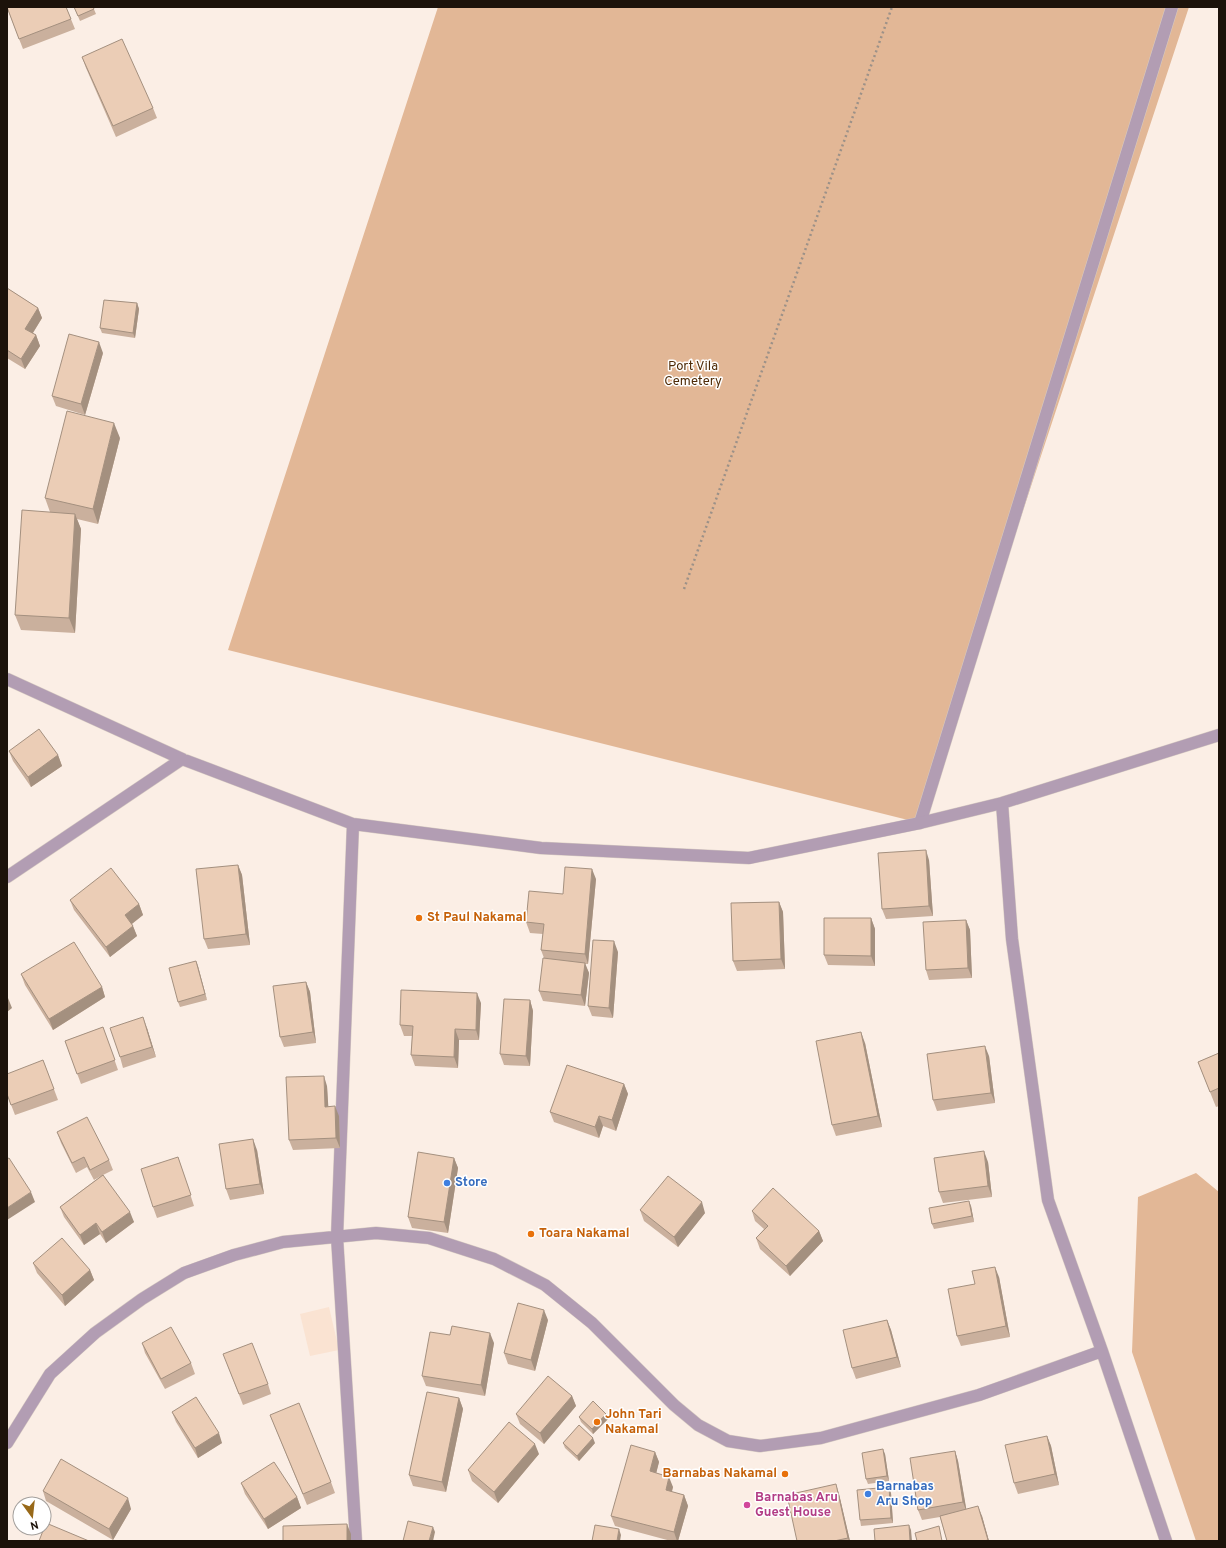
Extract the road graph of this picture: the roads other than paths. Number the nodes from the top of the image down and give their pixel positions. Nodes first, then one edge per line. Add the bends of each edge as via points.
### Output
1 (1172, 7) edge
2 (7, 679) edge
3 (1219, 734) edge
4 (182, 759) junction
5 (1002, 803) junction
6 (920, 823) junction
7 (353, 824) junction
8 (7, 877) edge
9 (337, 1237) junction
10 (1102, 1350) junction
11 (7, 1443) edge
12 (356, 1541) edge
13 (1166, 1541) edge

1 - 6 street
2 - 4 street
3 - 5 street
4 - 7 street
4 - 8 street
5 - 6 street
5 - 10 street via 1012,939 1048,1200
6 - 7 street via 749,858 541,848
7 - 9 street
9 - 10 street via 376,1233 429,1238 494,1259 545,1285 592,1323 674,1405 698,1425 728,1441 760,1446 821,1438 979,1395
9 - 11 street via 283,1242 234,1254 184,1273 142,1299 94,1333 50,1374
9 - 12 street
10 - 13 street

